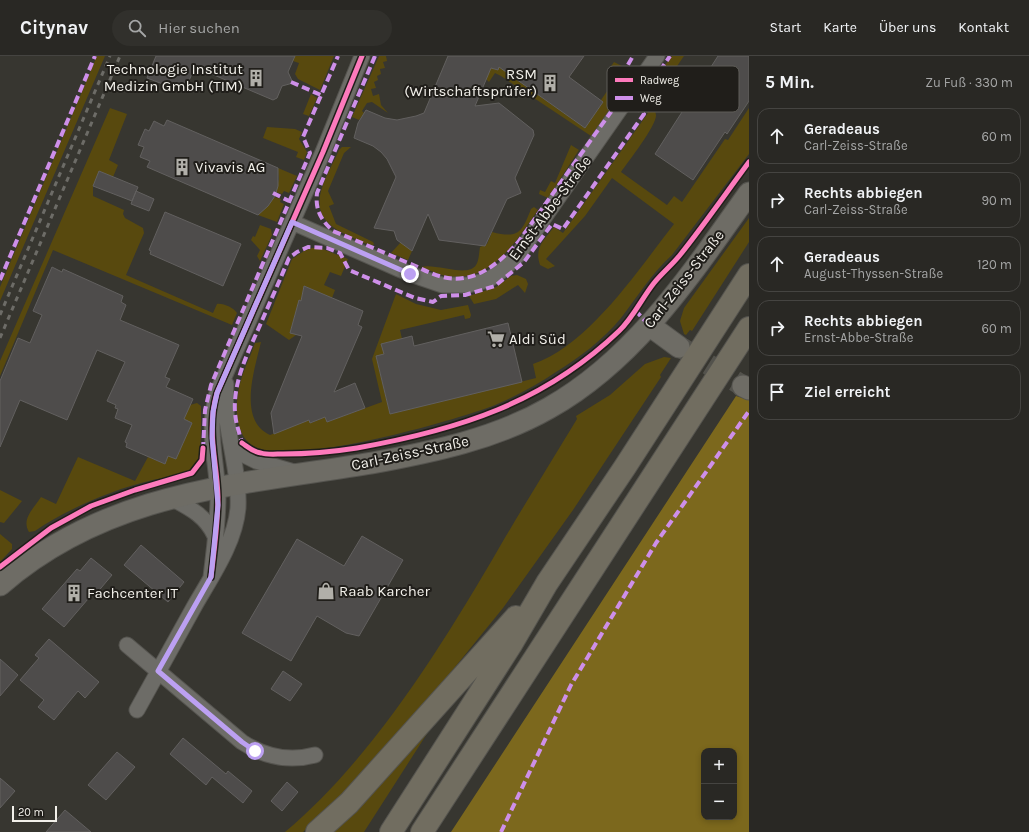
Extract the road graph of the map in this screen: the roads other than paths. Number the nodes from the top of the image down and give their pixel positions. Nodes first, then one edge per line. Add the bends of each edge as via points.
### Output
1 (362, 56) edge
2 (658, 56) edge
3 (651, 66) edge
4 (619, 112) edge
5 (749, 193) edge
6 (292, 222) junction
7 (749, 276) edge
8 (649, 325) junction
9 (749, 328) edge
10 (679, 346) tunnel mouth
11 (227, 373) junction
12 (232, 449) junction
13 (300, 474) junction
14 (227, 486) junction
15 (171, 498) junction
16 (215, 536) junction
17 (211, 577) junction
18 (547, 583) junction
19 (0, 585) edge
20 (127, 645) dead end
21 (158, 671) junction
22 (136, 710) dead end
23 (315, 755) dead end
24 (425, 829) edge
25 (317, 832) edge
26 (390, 832) edge

1 - 6 street
2 - 3 street, Ernst-Abbe-Straße
4 - 6 street, Ernst-Abbe-Straße via 518,255 488,280 457,287 430,282
5 - 8 main road, Carl-Zeiss-Straße via 697,265
6 - 11 street
7 - 18 highway via 660,415
8 - 10 main road
8 - 13 main road, Carl-Zeiss-Straße via 600,373 567,397 530,418 475,439 426,452
9 - 24 highway
11 - 12 street via 225,409
11 - 14 street via 217,393 212,422 213,457
12 - 13 street via 256,461
12 - 14 street
13 - 14 main road, Carl-Zeiss-Straße
14 - 15 main road, Carl-Zeiss-Straße
14 - 16 street via 218,505
14 - 17 street via 238,508 232,532
15 - 16 street via 200,515 208,522
15 - 19 main road, Carl-Zeiss-Straße via 116,515 77,534 46,552
16 - 17 street
17 - 21 street
18 - 25 highway via 349,803
18 - 26 highway via 512,643
20 - 21 street
21 - 22 street
21 - 23 street via 255,751 287,759

